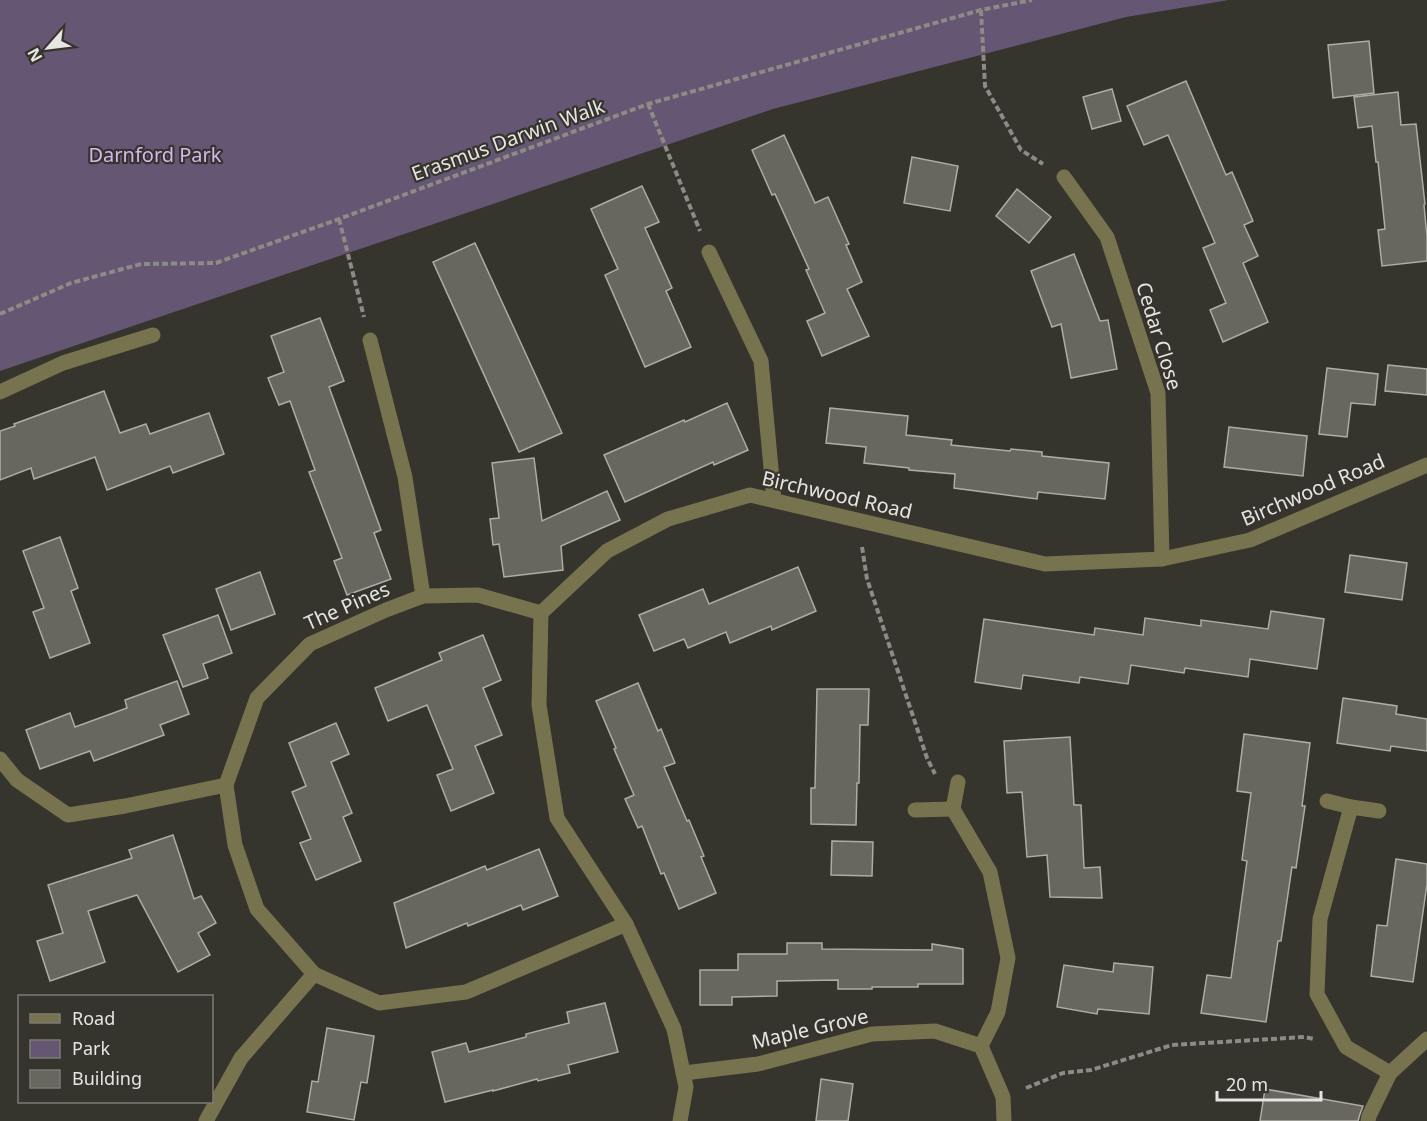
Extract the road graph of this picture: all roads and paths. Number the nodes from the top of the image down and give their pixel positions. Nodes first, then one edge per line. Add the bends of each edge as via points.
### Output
1 (1032, 0) edge
2 (981, 10) junction
3 (648, 104) junction
4 (1064, 177) joint
5 (339, 219) junction
6 (709, 252) joint
7 (0, 314) edge
8 (153, 335) dead end
9 (370, 340) joint
10 (0, 392) edge
11 (1427, 465) edge
12 (774, 500) junction
13 (858, 521) junction
14 (1162, 559) junction
15 (423, 596) junction
16 (541, 613) junction
17 (0, 759) edge
18 (958, 782) dead end
19 (225, 785) junction
20 (1327, 801) dead end
21 (1352, 807) junction
22 (952, 809) junction
23 (915, 810) dead end
24 (1379, 812) dead end
25 (626, 924) junction
26 (314, 974) junction
27 (1427, 1039) edge
28 (981, 1046) junction
29 (1346, 1047) junction
30 (684, 1073) junction
31 (1390, 1073) junction
32 (1003, 1097) junction
33 (206, 1121) edge
34 (680, 1121) edge
35 (1004, 1121) edge
36 (1368, 1121) edge

1 - 2 path, Erasmus Darwin Walk
2 - 3 path, Erasmus Darwin Walk
2 - 4 path via 985,86 1021,150
3 - 5 path, Erasmus Darwin Walk
3 - 6 path
4 - 14 street, Cedar Close via 1107,237 1158,393
5 - 7 path, Erasmus Darwin Walk via 216,263 141,264 71,283
5 - 9 path
6 - 12 street via 762,361
8 - 10 street via 63,363
9 - 15 street via 405,477
11 - 14 street, Birchwood Road via 1250,540
12 - 13 street, Birchwood Road
12 - 16 street, Birchwood Road via 750,495 668,519 607,551
13 - 14 street, Birchwood Road via 1045,564
13 - 22 path via 867,579 927,758
15 - 16 street, The Pines via 478,595
15 - 19 street, The Pines via 310,644 257,698
16 - 25 street via 539,705 557,819
17 - 19 street via 17,780 68,815
18 - 22 street
19 - 26 street, The Pines via 235,845 257,909
20 - 21 street
21 - 24 street
21 - 29 street via 1320,919 1317,994
22 - 23 street
22 - 28 street via 990,872 1008,958 998,1012
25 - 26 street, The Pines via 466,992 379,1003
25 - 30 street via 674,1029
26 - 33 street via 241,1058
27 - 31 street
28 - 30 street, Maple Grove via 935,1031 872,1034 758,1064
28 - 32 street
29 - 31 street
29 - 32 path via 1304,1037 1172,1045 1091,1070 1063,1073
30 - 34 street via 686,1087
31 - 36 street
32 - 35 street

